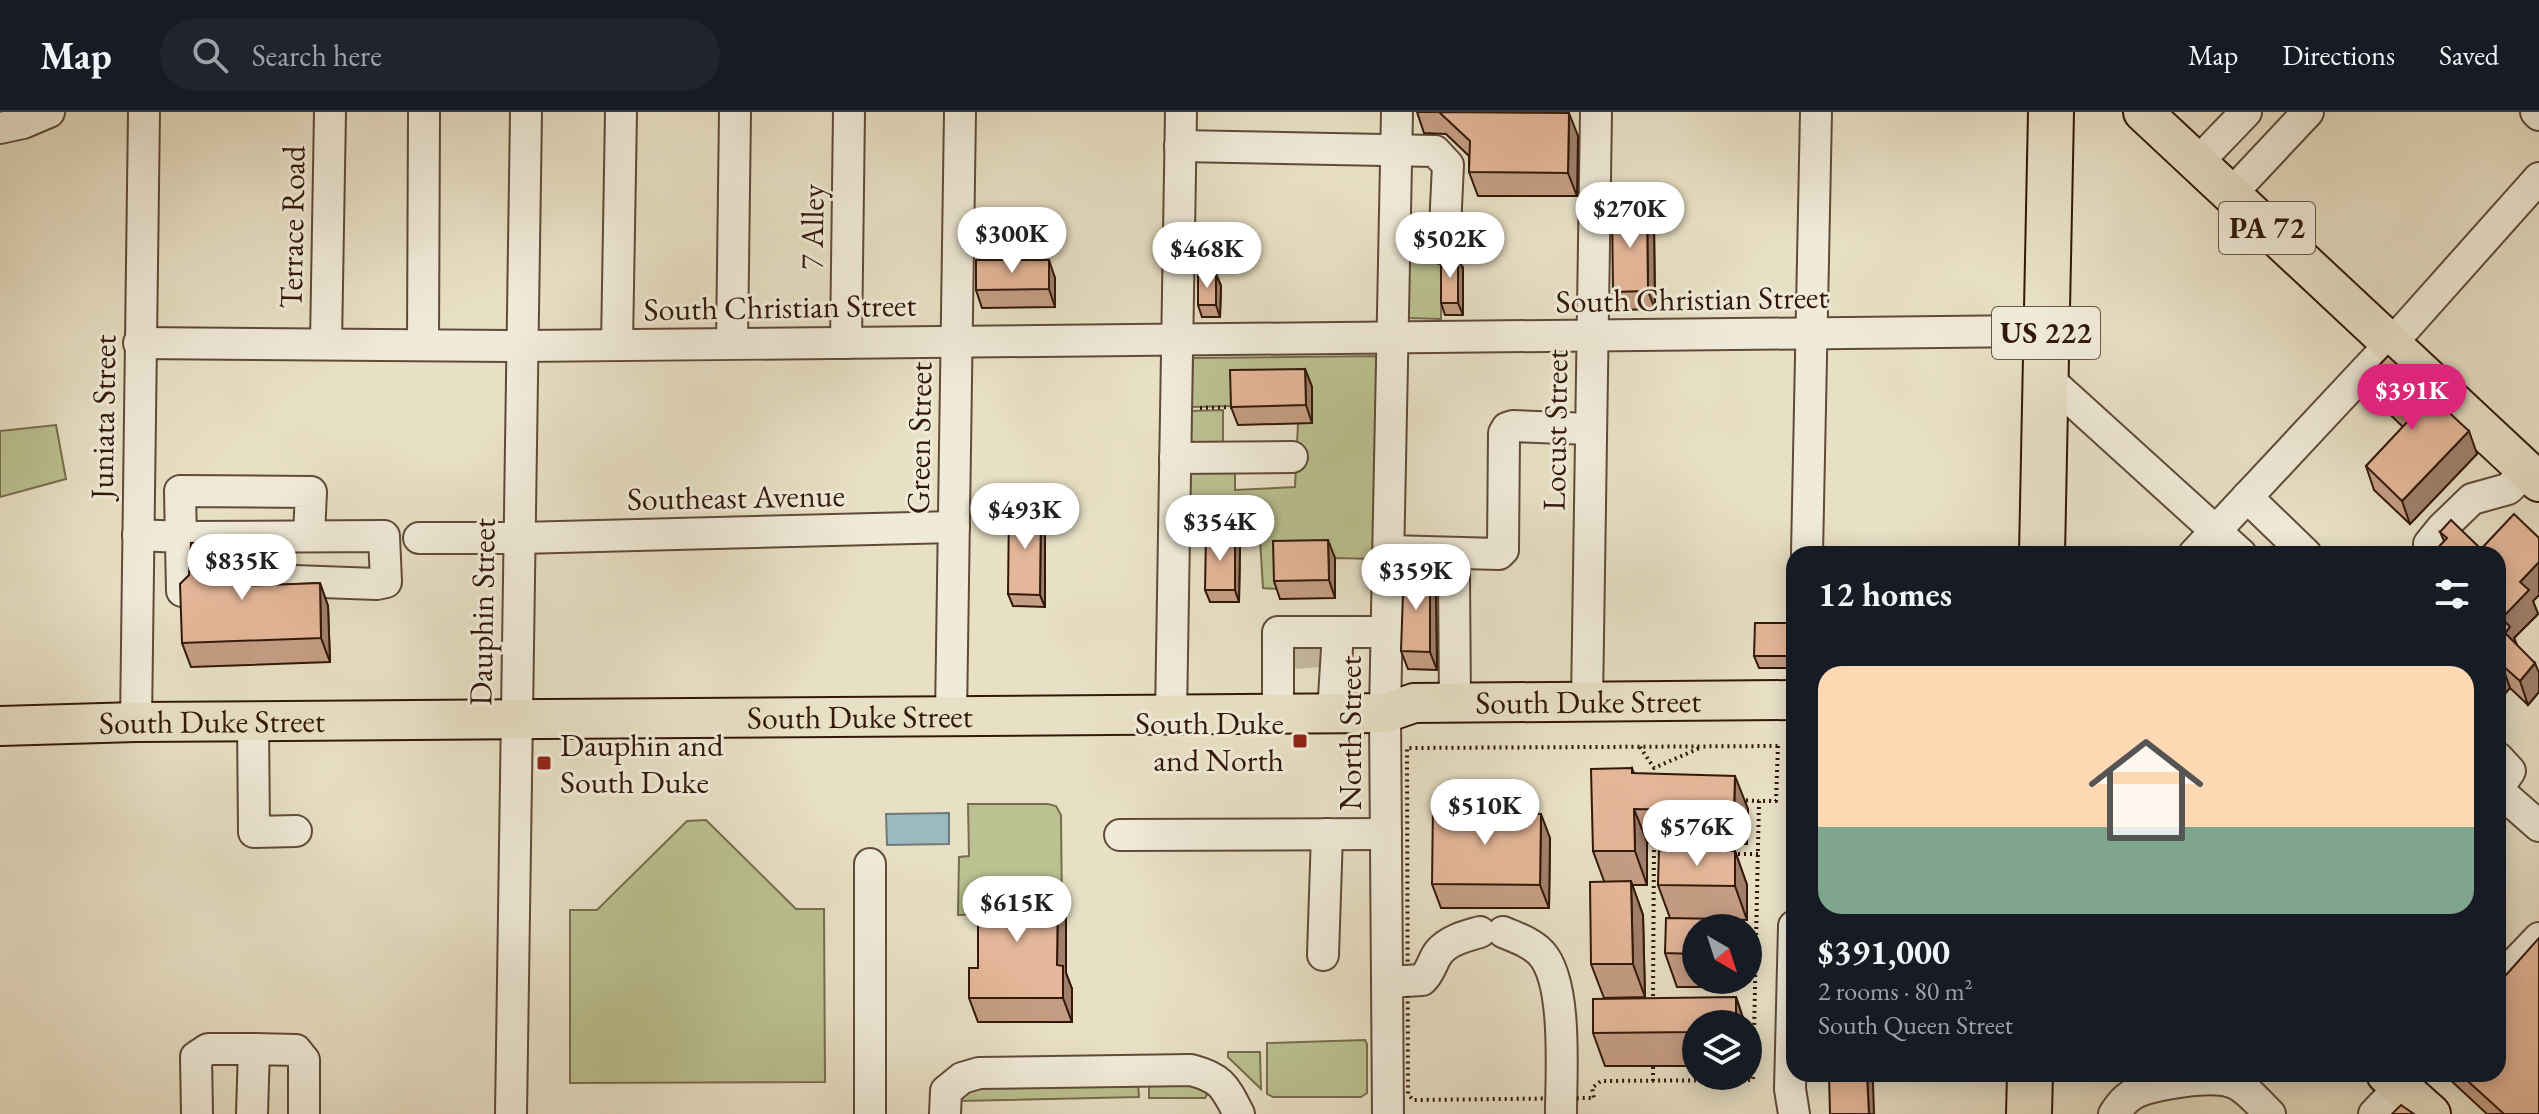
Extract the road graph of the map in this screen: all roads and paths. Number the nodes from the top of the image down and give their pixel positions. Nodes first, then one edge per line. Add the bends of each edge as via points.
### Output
1 (49, 112) edge
2 (144, 112) edge
3 (330, 112) edge
4 (424, 112) edge
5 (526, 112) edge
6 (621, 112) edge
7 (735, 112) edge
8 (849, 112) edge
9 (960, 112) edge
10 (1181, 112) edge
11 (1397, 112) edge
12 (1596, 112) edge
13 (1816, 112) edge
14 (2051, 112) edge
15 (2143, 112) edge
16 (2246, 112) edge
17 (2308, 112) edge
18 (0, 128) edge
19 (1180, 146) junction
20 (1396, 149) junction
21 (2197, 163) junction
22 (2539, 178) edge
23 (2231, 194) junction
24 (1444, 249) dead end
25 (2046, 331) junction
26 (1811, 334) junction
27 (1592, 336) junction
28 (1392, 337) junction
29 (1177, 341) junction
30 (957, 342) junction
31 (139, 343) junction
32 (326, 343) junction
33 (732, 343) junction
34 (846, 343) junction
35 (2391, 343) junction
36 (423, 345) junction
37 (617, 345) junction
38 (523, 346) junction
39 (2046, 377) junction
40 (1237, 407) edge
41 (1176, 409) junction
42 (1591, 429) junction
43 (1292, 457) dead end
44 (1175, 458) junction
45 (2536, 479) edge
46 (2247, 497) junction
47 (954, 527) junction
48 (2216, 531) junction
49 (138, 535) junction
50 (309, 535) junction
51 (180, 537) junction
52 (265, 537) junction
53 (419, 538) dead end
54 (520, 538) junction
55 (1807, 546) edge
56 (2042, 546) edge
57 (2202, 546) edge
58 (2232, 546) edge
59 (2298, 546) edge
60 (2427, 546) edge
61 (1389, 563) junction
62 (182, 591) edge
63 (1387, 632) junction
64 (1310, 658) junction
65 (1786, 700) edge
66 (1587, 702) junction
67 (1455, 703) junction
68 (1385, 713) junction
69 (1278, 714) junction
70 (1333, 714) junction
71 (1171, 715) junction
72 (951, 716) junction
73 (517, 720) junction
74 (1786, 720) edge
75 (136, 722) junction
76 (253, 722) junction
77 (0, 726) edge
78 (1703, 746) junction
79 (1640, 747) junction
80 (2506, 796) edge
81 (1729, 800) edge
82 (1759, 801) junction
83 (1654, 826) edge
84 (2539, 826) edge
85 (296, 831) dead end
86 (1327, 834) junction
87 (1386, 834) junction
88 (1120, 835) dead end
89 (1728, 854) edge
90 (1758, 854) junction
91 (870, 864) dead end
92 (1757, 914) edge
93 (2539, 938) edge
94 (1323, 955) dead end
95 (2506, 973) edge
96 (1397, 981) junction
97 (1755, 994) edge
98 (1653, 1002) edge
99 (254, 1049) junction
100 (1653, 1049) edge
101 (1653, 1081) junction
102 (1791, 1082) edge
103 (2030, 1082) edge
104 (2195, 1082) edge
105 (2233, 1082) edge
106 (2396, 1082) edge
107 (2403, 1082) edge
108 (1561, 1107) edge
109 (197, 1114) edge
110 (252, 1114) edge
111 (304, 1114) edge
112 (511, 1114) edge
113 (870, 1114) edge
114 (945, 1114) edge
115 (1239, 1114) edge
116 (1388, 1114) edge
117 (1794, 1114) edge
118 (2029, 1114) edge
119 (2114, 1114) edge
120 (2270, 1114) edge
121 (2374, 1114) edge
122 (2431, 1114) edge

1 - 18 street
2 - 31 street, Juniata Street
3 - 32 street, Terrace Road
4 - 36 street
5 - 38 street, Dauphin Street
6 - 37 street
7 - 33 street
8 - 34 street, 7 Alley
9 - 30 street, Green Street
10 - 19 street
11 - 20 street, North Street
12 - 27 street, Locust Street
13 - 26 street
14 - 25 highway, US 222
15 - 21 main road, PA 72
16 - 21 street
17 - 23 street
19 - 20 street
19 - 29 street
20 - 24 street via 1435,151 1448,165
20 - 28 street, North Street
21 - 23 main road, PA 72
22 - 35 street
23 - 35 main road, PA 72
25 - 26 street, South Christian Street
25 - 39 highway, US 222
26 - 27 street, South Christian Street
26 - 55 street
27 - 28 street, South Christian Street
27 - 42 street, Locust Street
28 - 29 street, South Christian Street
28 - 61 street, North Street
29 - 30 street, South Christian Street
29 - 41 street
30 - 34 street, South Christian Street
30 - 47 street, Green Street
31 - 32 street, South Christian Street
31 - 49 street, Juniata Street
32 - 36 street, South Christian Street
33 - 34 street, South Christian Street
33 - 37 street, South Christian Street
35 - 45 main road, PA 72
35 - 46 street
36 - 38 street, South Christian Street
37 - 38 street, South Christian Street
38 - 54 street, Dauphin Street
39 - 48 street
39 - 56 highway, US 222
40 - 41 path
41 - 44 street
42 - 61 street via 1507,428 1499,554
42 - 66 street, Locust Street
43 - 44 street
44 - 71 street
45 - 60 street via 2472,499
46 - 48 street
46 - 59 street
47 - 54 street, Southeast Avenue
47 - 72 street, Green Street
48 - 57 street
48 - 58 street
49 - 51 street
49 - 75 street, Juniata Street
50 - 51 street via 311,492 180,491
50 - 52 street
50 - 52 street via 384,536 386,582 266,580
51 - 52 street
51 - 62 street
53 - 54 street, Southeast Avenue
54 - 73 street, Dauphin Street
61 - 63 street, North Street
61 - 67 street via 1439,566
63 - 64 street
63 - 68 street, North Street
64 - 69 street
64 - 70 street
65 - 66 main road, South Duke Street
66 - 67 main road, South Duke Street
67 - 68 main road, South Duke Street via 1414,703
68 - 70 main road, South Duke Street
68 - 74 main road, South Duke Street via 1413,723
68 - 87 street, North Street
69 - 70 main road, South Duke Street
69 - 71 main road, South Duke Street
71 - 72 main road, South Duke Street
72 - 73 main road, South Duke Street
73 - 76 main road, South Duke Street
73 - 112 street, Dauphin Street
75 - 76 main road, South Duke Street
75 - 77 main road, South Duke Street
76 - 85 street via 254,832
78 - 79 path
78 - 79 path via 1654,768
78 - 82 path via 1778,746 1776,801
79 - 96 path via 1407,748
80 - 84 street
81 - 82 path
82 - 90 path
83 - 98 path
86 - 87 street
86 - 88 street
86 - 94 street
87 - 96 street, North Street
89 - 90 path
90 - 92 path
91 - 113 street
93 - 95 street
96 - 108 path via 1408,1094 1413,1100
96 - 108 street via 1422,980 1439,952 1452,942 1491,932 1529,943 1551,968 1560,1010
96 - 116 street, North Street
97 - 101 path via 1753,1080
99 - 109 street via 208,1049 196,1057
99 - 110 street
99 - 111 street via 300,1052
100 - 101 path
101 - 108 path via 1601,1081 1592,1088 1594,1098
102 - 117 street
103 - 118 highway
104 - 119 street via 2134,1093
105 - 120 street
106 - 121 street
107 - 122 main road
114 - 115 street via 946,1091 979,1073 1191,1070 1210,1075 1225,1088

